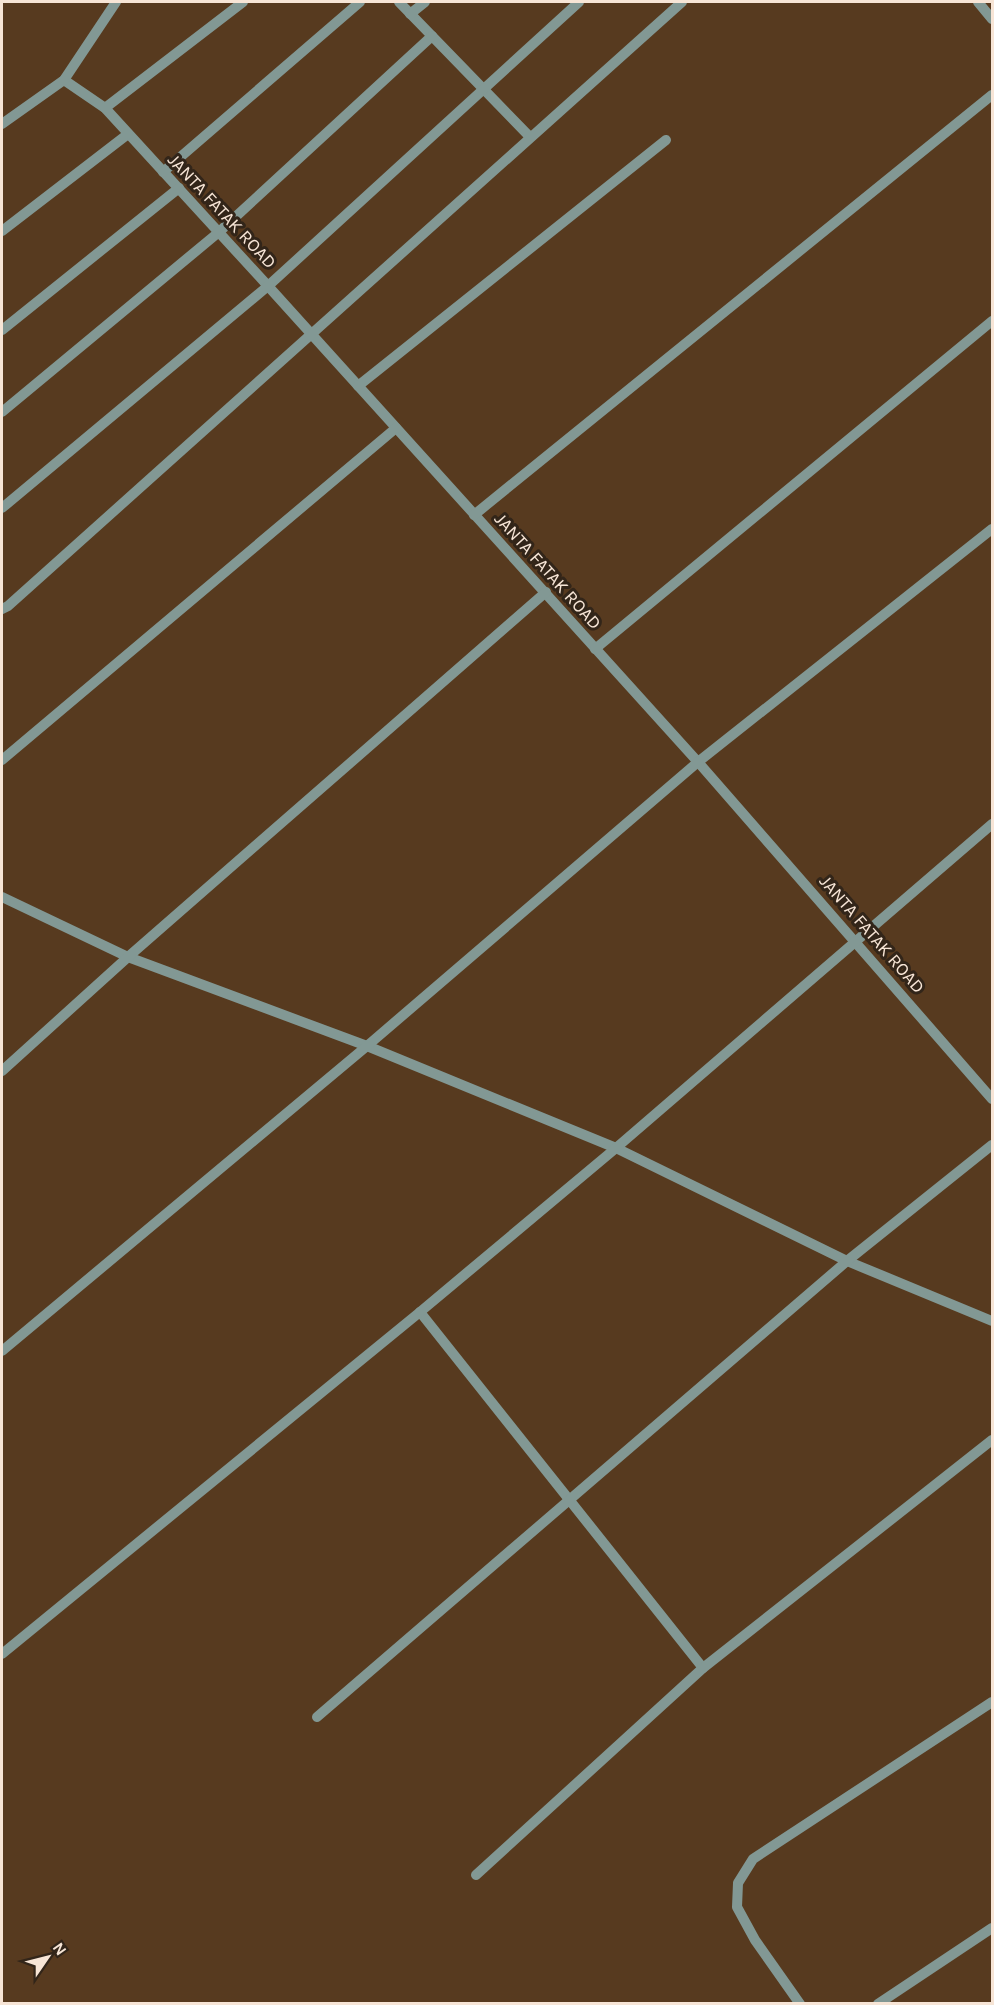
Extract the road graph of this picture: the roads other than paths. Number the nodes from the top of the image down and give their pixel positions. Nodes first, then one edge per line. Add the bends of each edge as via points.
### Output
1 (116, 2) edge
2 (243, 2) edge
3 (360, 2) edge
4 (399, 2) edge
5 (424, 2) edge
6 (579, 2) edge
7 (682, 2) edge
8 (978, 2) edge
9 (410, 14) junction
10 (993, 19) edge
11 (432, 36) junction
12 (64, 81) junction
13 (483, 88) junction
14 (993, 95) edge
15 (105, 108) junction
16 (2, 124) edge
17 (128, 134) junction
18 (530, 136) junction
19 (666, 140) dead end
20 (163, 172) junction
21 (179, 188) junction
22 (2, 231) edge
23 (219, 232) junction
24 (268, 286) junction
25 (993, 321) edge
26 (2, 330) edge
27 (312, 335) junction
28 (358, 386) junction
29 (2, 412) edge
30 (396, 428) junction
31 (2, 508) edge
32 (474, 515) junction
33 (993, 530) edge
34 (546, 592) junction
35 (2, 609) edge
36 (595, 649) junction
37 (2, 760) edge
38 (698, 762) junction
39 (993, 824) edge
40 (2, 897) edge
41 (856, 941) junction
42 (128, 957) junction
43 (367, 1046) junction
44 (2, 1071) edge
45 (993, 1099) edge
46 (993, 1145) edge
47 (616, 1148) junction
48 (847, 1261) junction
49 (420, 1312) junction
50 (993, 1321) edge
51 (2, 1351) edge
52 (993, 1440) edge
53 (570, 1500) junction
54 (2, 1654) edge
55 (703, 1668) junction
56 (993, 1702) edge
57 (317, 1717) dead end
58 (477, 1875) dead end
59 (993, 1928) edge
60 (800, 2004) edge
61 (878, 2004) edge

1 - 12 street
2 - 15 street
3 - 20 street
4 - 9 street
5 - 9 street
6 - 13 street
7 - 18 street
8 - 10 street
9 - 11 street
11 - 13 street
11 - 23 street
12 - 15 street, JANTA FATAK ROAD
12 - 16 street
13 - 18 street
13 - 24 street
14 - 32 street
15 - 17 street, JANTA FATAK ROAD
17 - 20 street, JANTA FATAK ROAD
17 - 22 street
18 - 27 street
19 - 28 street
20 - 21 street, JANTA FATAK ROAD
21 - 23 street, JANTA FATAK ROAD
21 - 26 street
23 - 24 street, JANTA FATAK ROAD
23 - 29 street
24 - 27 street, JANTA FATAK ROAD
24 - 31 street
25 - 36 street
27 - 28 street, JANTA FATAK ROAD
27 - 35 street
28 - 30 street, JANTA FATAK ROAD
30 - 32 street, JANTA FATAK ROAD
30 - 37 street
32 - 34 street, JANTA FATAK ROAD
33 - 38 street
34 - 36 street, JANTA FATAK ROAD
34 - 42 street
36 - 38 street, JANTA FATAK ROAD
38 - 41 street, JANTA FATAK ROAD
38 - 43 street
39 - 41 street
40 - 42 street
41 - 45 street, JANTA FATAK ROAD
41 - 47 street
42 - 43 street
42 - 44 street
43 - 47 street
43 - 51 street
46 - 48 street
47 - 48 street
47 - 49 street
48 - 50 street
48 - 53 street
49 - 53 street
49 - 54 street
52 - 55 street
53 - 55 street
53 - 57 street
55 - 58 street
56 - 60 street via 753,1859 738,1883 737,1907
59 - 61 street

